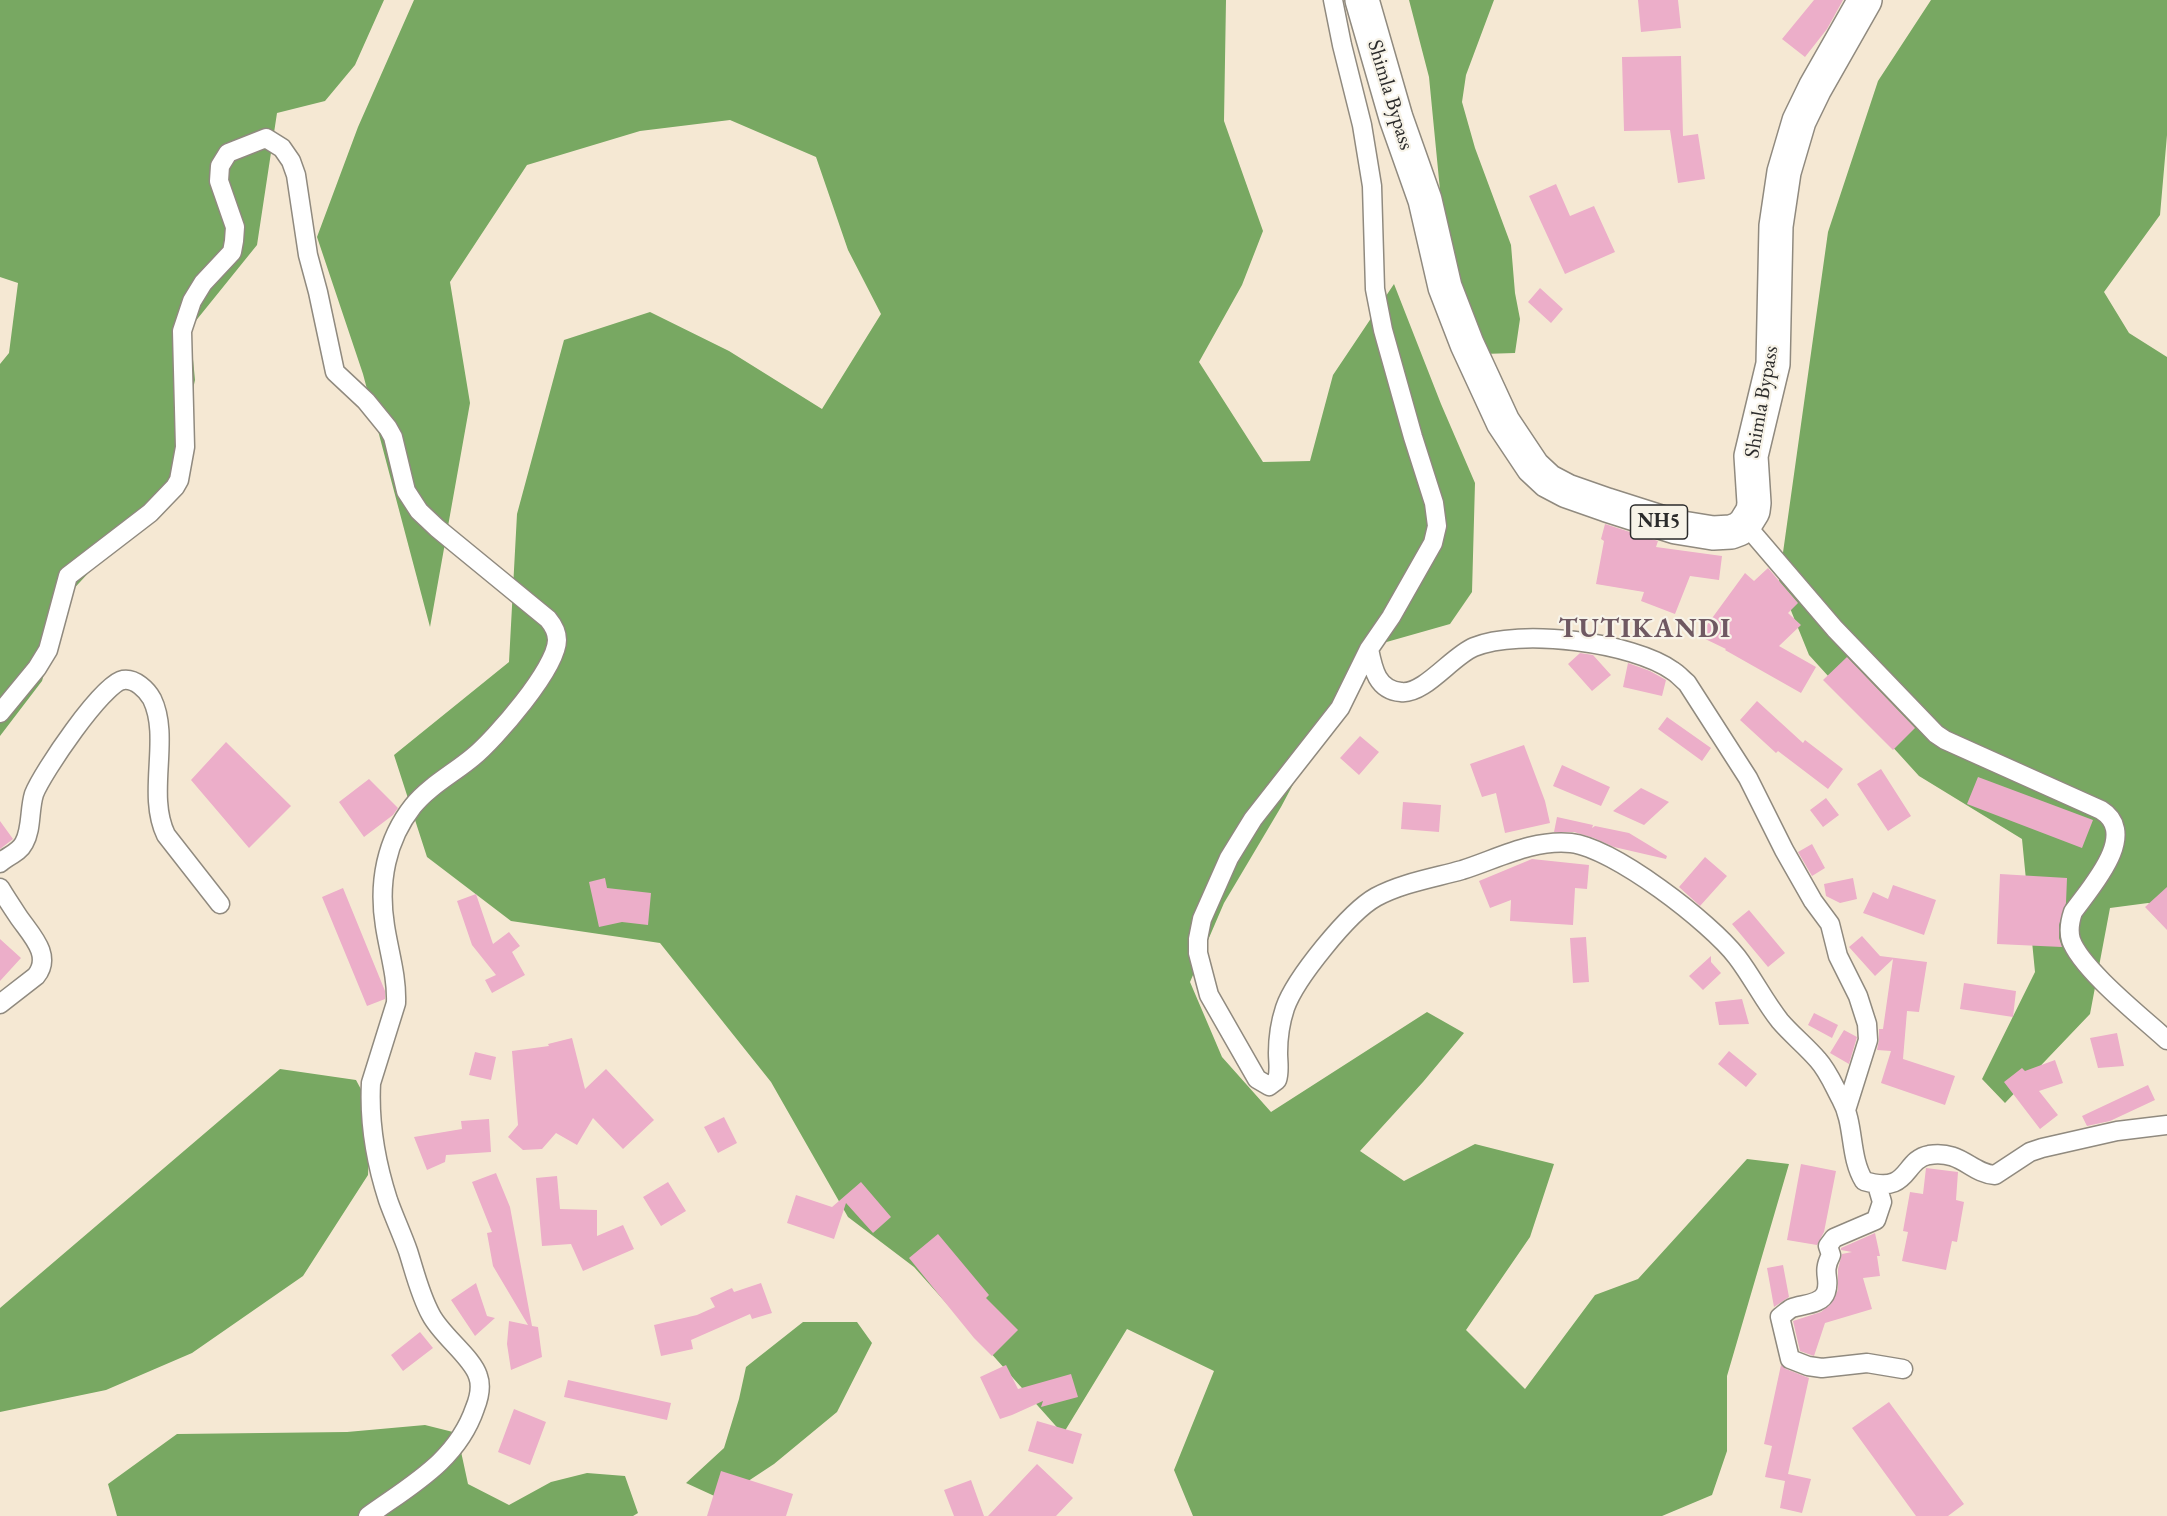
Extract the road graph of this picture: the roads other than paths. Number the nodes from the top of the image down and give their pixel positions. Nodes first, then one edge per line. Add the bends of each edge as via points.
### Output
1 (1333, 0) edge
2 (1362, 0) edge
3 (1865, 0) edge
4 (1745, 524) junction
5 (1369, 649) junction
6 (0, 713) edge
7 (0, 863) edge
8 (0, 888) edge
9 (220, 904) dead end
10 (0, 1004) edge
11 (2167, 1040) edge
12 (1846, 1110) junction
13 (2167, 1125) edge
14 (1877, 1185) junction
15 (1903, 1369) dead end
16 (368, 1516) edge

1 - 5 street via 1372,186 1375,289 1383,330 1434,503 1437,526 1433,543 1415,577
2 - 4 highway, Shimla Bypass / NH5 via 1396,118 1425,200 1445,287 1503,422 1533,467 1548,481 1567,490 1676,527 1713,533 1731,532
3 - 4 highway, Shimla Bypass via 1799,121 1784,172 1776,226 1773,364 1750,456 1754,503
4 - 11 street via 1835,628 1936,734 2111,818 2115,847 2073,912 2071,940 2083,960
5 - 12 street via 1381,684 1401,692 1421,686 1474,647 1525,639 1564,640 1622,650 1662,665 1687,683 1748,778 1784,850 1830,924 1838,956 1858,996 1868,1024 1868,1040
5 - 12 street via 1334,716 1252,819 1226,865 1199,929 1198,953 1209,995 1257,1079 1269,1086 1277,1080 1279,1034 1295,986 1367,903 1402,886 1556,842 1596,850 1669,895 1699,921 1735,955 1781,1022 1819,1061
6 - 16 street via 48,650 68,576 150,513 175,487 185,447 182,331 203,283 232,252 235,227 218,174 221,162 228,153 260,140 266,138 277,143 293,167 335,372 388,428 412,502 428,521 548,619 557,640 543,674 486,746 414,804 398,826 385,866 382,896 396,1003 371,1083 378,1160 424,1302 435,1323 476,1371 480,1384 473,1414 451,1453
7 - 9 street via 23,846 38,786 86,715 110,687 129,680 145,689 156,712 161,824
8 - 10 street via 36,941 42,960 36,976
12 - 14 street via 1860,1174 1864,1181
13 - 14 street via 2117,1131 2042,1148 1995,1175 1955,1157 1929,1155 1894,1184
14 - 15 street via 1882,1202 1876,1220 1834,1238 1828,1246 1832,1255 1825,1267 1825,1296 1790,1309 1780,1317 1790,1359 1822,1368 1867,1363

